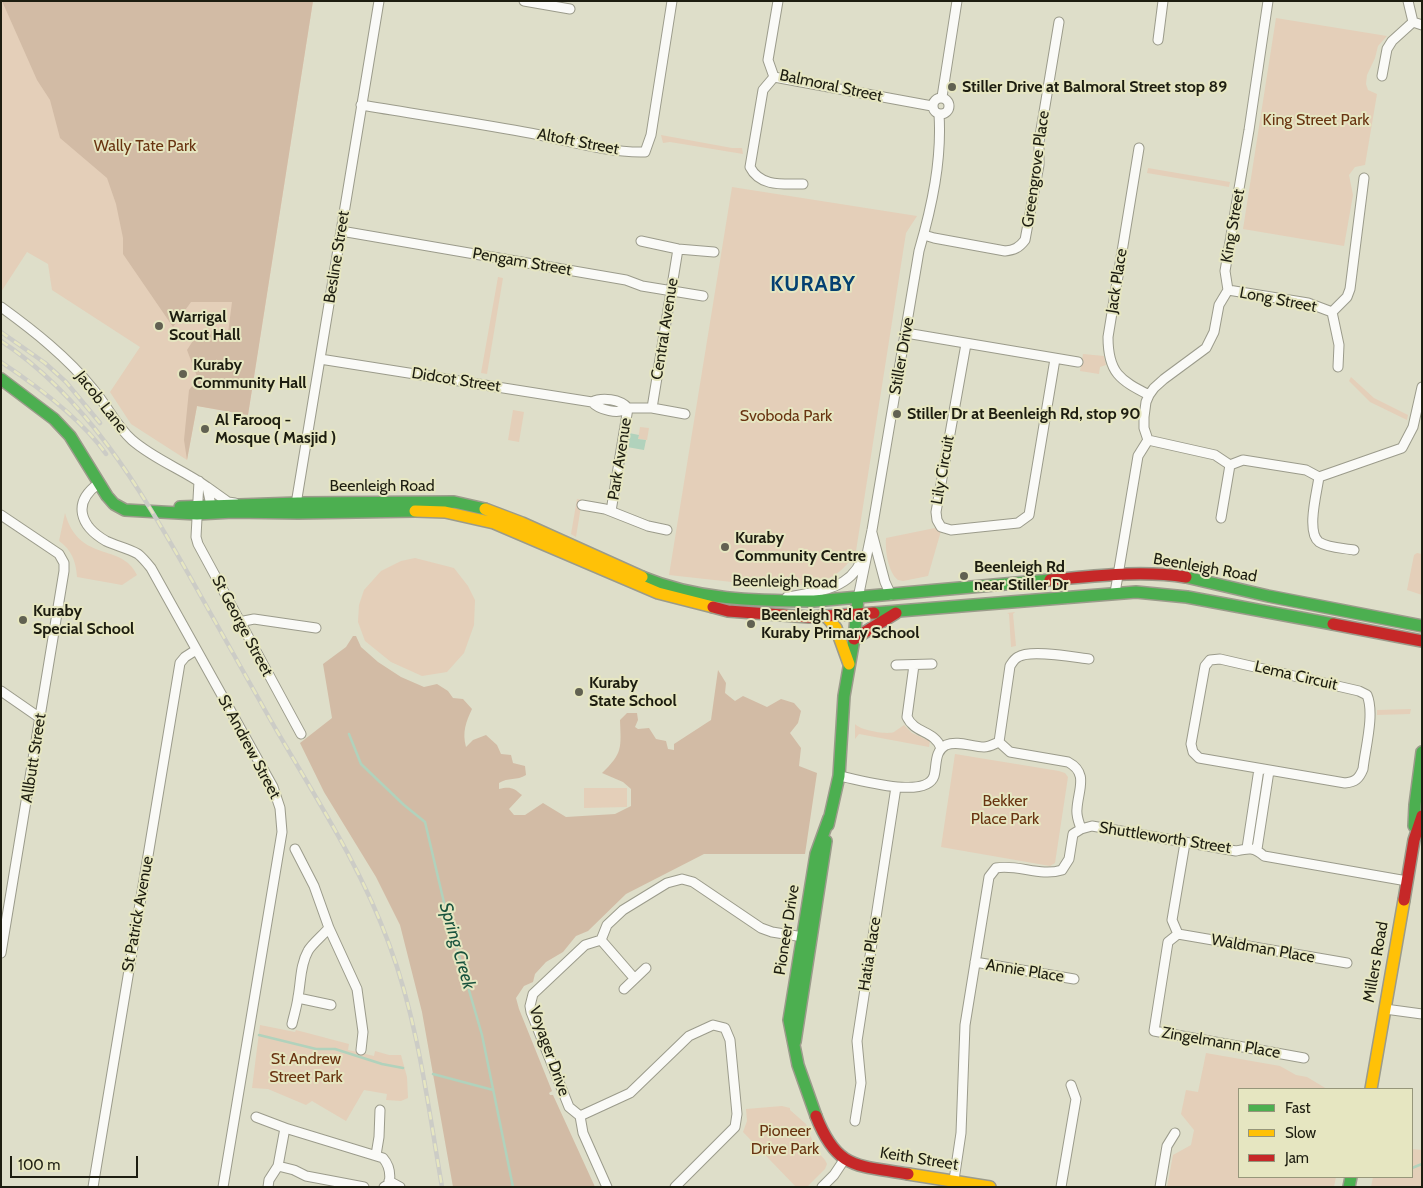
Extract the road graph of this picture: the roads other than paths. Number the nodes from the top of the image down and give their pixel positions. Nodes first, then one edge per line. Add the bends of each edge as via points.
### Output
1 (379, 1) edge
2 (524, 1) edge
3 (672, 1) edge
4 (778, 1) edge
5 (957, 1) edge
6 (1163, 1) edge
7 (1268, 1) edge
8 (1408, 1) edge
9 (570, 9) dead end
10 (1059, 22) dead end
11 (1418, 23) edge
12 (1158, 40) dead end
13 (1382, 76) dead end
14 (774, 77) junction
15 (942, 98) junction
16 (361, 105) junction
17 (932, 106) junction
18 (939, 114) junction
19 (1139, 148) dead end
20 (1364, 178) dead end
21 (803, 184) dead end
22 (340, 231) junction
23 (924, 235) junction
24 (641, 241) dead end
25 (678, 249) junction
26 (714, 252) dead end
27 (1228, 290) junction
28 (671, 291) junction
29 (703, 296) dead end
30 (1, 307) edge
31 (1332, 312) junction
32 (906, 333) junction
33 (966, 344) junction
34 (320, 359) junction
35 (1055, 359) junction
36 (1078, 362) dead end
37 (1338, 367) dead end
38 (1, 379) edge
39 (1422, 387) edge
40 (1149, 396) junction
41 (628, 408) junction
42 (652, 408) junction
43 (684, 414) dead end
44 (1148, 440) junction
45 (1230, 465) junction
46 (1319, 477) junction
47 (199, 481) junction
48 (98, 484) junction
49 (207, 488) junction
50 (241, 504) junction
51 (211, 505) junction
52 (582, 505) dead end
53 (298, 508) junction
54 (197, 510) junction
55 (611, 511) junction
56 (1, 515) edge
57 (1221, 518) dead end
58 (667, 530) dead end
59 (872, 530) junction
60 (869, 542) junction
61 (1354, 550) dead end
62 (1117, 574) junction
63 (1115, 593) junction
64 (891, 595) junction
65 (858, 598) junction
66 (767, 601) junction
67 (900, 611) junction
68 (856, 615) junction
69 (826, 616) junction
70 (239, 622) junction
71 (1422, 626) edge
72 (316, 628) dead end
73 (854, 639) junction
74 (1419, 642) edge
75 (196, 650) junction
76 (1088, 659) dead end
77 (914, 664) junction
78 (932, 664) dead end
79 (896, 665) dead end
80 (849, 666) junction
81 (1, 691) edge
82 (40, 718) junction
83 (301, 734) dead end
84 (998, 742) junction
85 (941, 748) junction
86 (1422, 752) edge
87 (1259, 769) junction
88 (1269, 771) junction
89 (839, 776) junction
90 (896, 786) junction
91 (1422, 816) edge
92 (829, 818) junction
93 (1081, 829) junction
94 (1414, 840) junction
95 (1185, 843) junction
96 (1247, 848) junction
97 (295, 849) dead end
98 (1256, 849) junction
99 (1407, 881) junction
100 (329, 928) junction
101 (1178, 934) junction
102 (803, 937) junction
103 (600, 940) junction
104 (1, 953) edge
105 (975, 962) junction
106 (1347, 963) dead end
107 (646, 968) dead end
108 (634, 978) junction
109 (1074, 979) dead end
110 (624, 989) dead end
111 (298, 998) junction
112 (331, 1005) dead end
113 (1385, 1009) junction
114 (1422, 1014) edge
115 (292, 1024) dead end
116 (794, 1049) junction
117 (361, 1050) dead end
118 (1304, 1058) dead end
119 (1071, 1085) dead end
120 (1371, 1088) edge
121 (380, 1110) dead end
122 (580, 1116) junction
123 (256, 1117) dead end
124 (855, 1121) dead end
125 (285, 1128) junction
126 (1175, 1133) dead end
127 (376, 1155) junction
128 (844, 1160) junction
129 (278, 1166) junction
130 (954, 1180) junction
131 (387, 1184) edge
132 (93, 1187) edge
133 (223, 1187) edge
134 (268, 1187) edge
135 (364, 1187) edge
136 (400, 1187) edge
137 (607, 1187) edge
138 (675, 1187) edge
139 (822, 1187) edge
140 (990, 1187) edge
141 (1061, 1187) edge
142 (1160, 1187) edge

1 - 16 street, Besline Street
2 - 9 street
3 - 16 street, Altoft Street via 651,135 645,152 628,152
4 - 14 street, Balmoral Street via 768,60
5 - 15 street
6 - 12 street
7 - 27 street, King Street via 1225,271
8 - 11 street
10 - 23 street, Greengrove Place via 1025,240 1020,247 1005,251
11 - 13 street via 1392,41 1387,49
14 - 17 street, Balmoral Street
14 - 21 street via 763,90 750,167 762,181
15 - 17 street via 935,100
15 - 18 street via 948,102 949,108 944,114
16 - 22 street, Besline Street
17 - 18 street
18 - 23 street, Stiller Drive via 939,156
19 - 40 street, Jack Place via 1108,337 1108,354 1121,379
20 - 31 street via 1350,289 1347,297
22 - 28 street, Pengam Street via 626,280
22 - 34 street, Besline Street
23 - 32 street, Stiller Drive
24 - 25 street
25 - 26 street
25 - 28 street, Central Avenue
27 - 31 street, Long Street via 1308,303
27 - 40 street, King Street via 1219,305 1214,332 1206,348 1164,379
28 - 29 street, Pengam Street
28 - 42 street, Central Avenue
30 - 47 street, Jacob Lane via 81,375 134,442
31 - 37 street, Long Street via 1340,345
32 - 33 street
32 - 59 street, Stiller Drive
33 - 35 street
33 - 35 street, Lily Circuit via 936,512 941,527 952,530 1018,523 1029,515
34 - 41 street, Didcot Street via 592,402 598,398 620,402
34 - 53 street, Besline Street
35 - 36 street
38 - 48 main road, Beenleigh Road via 54,419 70,436
39 - 46 street via 1413,427 1402,448
40 - 44 street via 1144,417
41 - 42 street, Didcot Street
41 - 55 street, Park Avenue
42 - 43 street, Didcot Street
44 - 45 street via 1215,455
44 - 62 street via 1138,456
45 - 46 street via 1243,460 1306,470
45 - 57 street
46 - 61 street via 1312,522 1314,535 1325,545
47 - 49 street, Jacob Lane
47 - 54 street, St George Street
48 - 54 main road, Beenleigh Road via 114,504 125,510
48 - 75 street, St Andrew Street via 84,500 81,510 85,523 106,541 143,558
49 - 50 street, Jacob Lane via 228,502
49 - 51 street
50 - 51 main road, Beenleigh Road
50 - 53 main road, Beenleigh Road
51 - 54 main road, Beenleigh Road
52 - 55 street, Park Avenue
53 - 54 main road, Beenleigh Road via 233,512
53 - 66 main road, Beenleigh Road via 468,504 526,525 660,585
53 - 69 main road, Beenleigh Road via 431,510 472,517 494,523 658,594 728,611
54 - 70 street, St George Street via 198,544
55 - 58 street, Park Avenue
56 - 82 street, Allbutt Street via 59,554 64,563
59 - 60 street, Stiller Drive
59 - 64 street
60 - 65 street, Stiller Drive
60 - 66 street via 858,569 847,580 821,591
62 - 63 street
62 - 64 main road, Beenleigh Road
62 - 71 main road, Beenleigh Road via 1160,574 1184,578
63 - 67 main road, Beenleigh Road
63 - 74 main road, Beenleigh Road via 1186,597
64 - 65 main road, Beenleigh Road
65 - 66 main road, Beenleigh Road
65 - 68 main road, Pioneer Drive
67 - 68 main road, Beenleigh Road
67 - 73 main road
68 - 69 main road, Beenleigh Road
68 - 73 main road, Pioneer Drive
69 - 80 main road via 836,628
70 - 72 street via 254,619
70 - 83 street, St George Street
73 - 80 main road, Pioneer Drive
75 - 132 street, St Patrick Avenue via 180,663
75 - 133 street, St Andrew Street via 273,787 280,808 282,832
76 - 84 street via 1048,654 1022,655 1014,660 1010,666
77 - 78 street
77 - 79 street
77 - 85 street via 907,717 910,724 932,736
80 - 89 main road, Pioneer Drive
81 - 82 street
82 - 104 street, Allbutt Street
84 - 85 street via 986,747 957,743
84 - 93 street via 1010,752 1068,762 1079,771 1077,815
85 - 90 street via 934,778 929,784 912,788
86 - 94 main road, Millers Road
87 - 88 street, Lema Circuit
87 - 88 street, Lema Circuit via 1199,758 1193,752 1205,666 1210,660 1220,659 1368,695 1370,713 1360,778 1345,783
87 - 96 street
88 - 98 street
89 - 90 street
89 - 92 main road, Pioneer Drive
90 - 124 street, Hatia Place via 857,1042 860,1083
91 - 94 main road, Millers Road
92 - 102 main road, Pioneer Drive via 816,854
92 - 116 main road, Pioneer Drive
93 - 95 street, Shuttleworth Street via 1092,826
93 - 105 street, Shuttleworth Street via 1073,834 1069,860 1062,870 1052,874 1006,866 996,868 989,877
94 - 99 main road, Millers Road
95 - 96 street, Shuttleworth Street via 1236,851
95 - 101 street via 1172,920
96 - 98 street, Shuttleworth Street
97 - 100 street via 314,886
98 - 99 street, Shuttleworth Street via 1264,856
99 - 113 main road, Millers Road
100 - 111 street via 308,949
100 - 117 street via 357,989 364,1032
101 - 106 street, Waldman Place
101 - 118 street, Zingelmann Place via 1168,942 1154,1031
102 - 103 street via 761,928 693,882 682,879 667,883 623,910 607,925
102 - 116 main road, Pioneer Drive via 789,1020
103 - 108 street
103 - 122 street, Voyager Drive via 585,945 530,1000 531,1012 569,1107
105 - 109 street, Annie Place
105 - 130 street, Shuttleworth Street via 964,1034 961,1132
107 - 108 street
108 - 110 street
111 - 112 street
111 - 115 street
113 - 114 street
113 - 120 main road, Millers Road
116 - 128 main road, Pioneer Drive via 824,1136 829,1146
119 - 141 street via 1076,1099
121 - 127 street
122 - 137 street, Voyager Drive via 583,1133
122 - 138 street via 630,1093 688,1036 713,1024 725,1028 730,1040 737,1114 735,1127
123 - 125 street
125 - 127 street
125 - 129 street
126 - 142 street via 1167,1146
127 - 131 street via 388,1164
128 - 130 main road, Keith Street via 862,1166
128 - 139 street
129 - 134 street
129 - 135 street via 306,1176
130 - 140 main road, Keith Street
131 - 136 street

